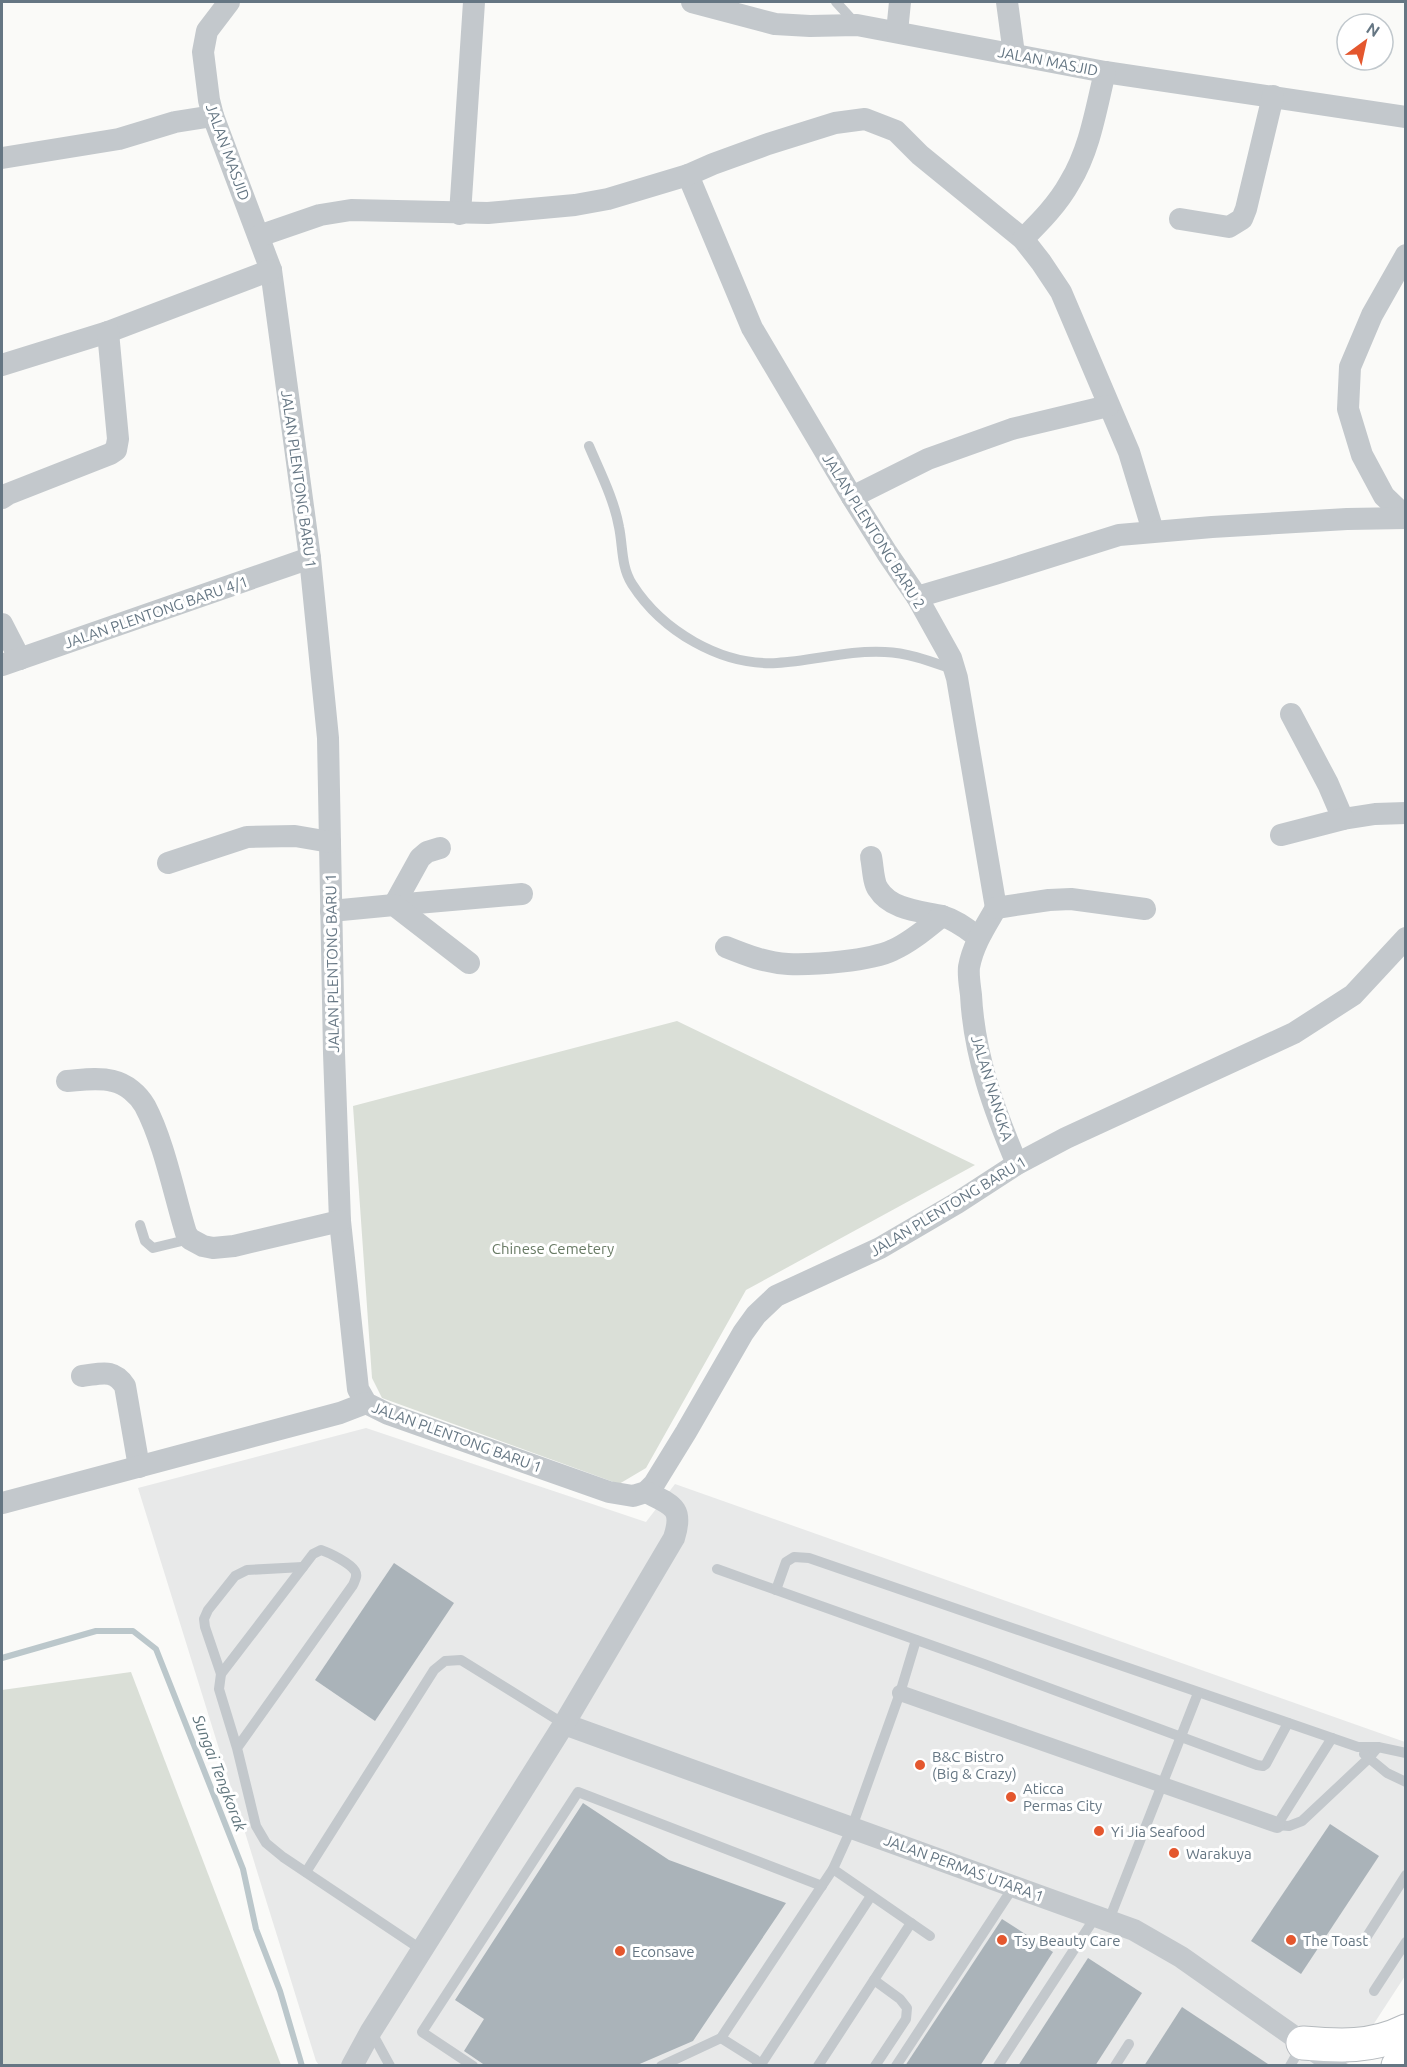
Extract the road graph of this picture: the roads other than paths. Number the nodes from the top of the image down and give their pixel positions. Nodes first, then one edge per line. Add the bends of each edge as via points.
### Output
1 (229, 2) edge
2 (474, 2) edge
3 (692, 2) edge
4 (836, 2) edge
5 (900, 2) edge
6 (1007, 2) edge
7 (847, 25) junction
8 (897, 32) junction
9 (1014, 54) junction
10 (1104, 72) junction
11 (1274, 96) junction
12 (213, 116) junction
13 (1406, 117) edge
14 (2, 158) edge
15 (688, 175) junction
16 (460, 214) junction
17 (1180, 219) dead end
18 (1033, 229) junction
19 (259, 236) junction
20 (1406, 255) edge
21 (271, 270) junction
22 (108, 332) junction
23 (2, 365) edge
24 (1108, 406) junction
25 (589, 446) dead end
26 (852, 497) junction
27 (2, 498) edge
28 (1406, 517) edge
29 (1152, 531) junction
30 (310, 558) junction
31 (917, 597) junction
32 (2, 624) edge
33 (11, 662) edge
34 (955, 670) junction
35 (1291, 714) dead end
36 (1406, 813) edge
37 (1343, 819) junction
38 (1281, 835) dead end
39 (330, 842) junction
40 (440, 848) dead end
41 (871, 857) dead end
42 (168, 862) dead end
43 (522, 894) dead end
44 (394, 905) junction
45 (996, 908) junction
46 (1145, 909) dead end
47 (331, 911) junction
48 (942, 916) junction
49 (978, 937) junction
50 (1406, 938) edge
51 (726, 947) dead end
52 (470, 963) dead end
53 (67, 1082) dead end
54 (1017, 1164) junction
55 (340, 1221) junction
56 (140, 1225) dead end
57 (190, 1239) junction
58 (82, 1376) dead end
59 (366, 1403) junction
60 (139, 1467) junction
61 (646, 1492) junction
62 (2, 1503) edge
63 (303, 1567) junction
64 (717, 1569) dead end
65 (776, 1590) junction
66 (916, 1640) junction
67 (221, 1674) junction
68 (900, 1693) junction
69 (1198, 1693) junction
70 (1288, 1723) junction
71 (564, 1724) junction
72 (1180, 1737) junction
73 (1332, 1738) junction
74 (1359, 1747) junction
75 (1378, 1747) junction
76 (237, 1748) junction
77 (1406, 1753) edge
78 (1368, 1758) junction
79 (1406, 1782) edge
80 (1162, 1784) junction
81 (1277, 1825) junction
82 (852, 1827) junction
83 (833, 1869) junction
84 (306, 1872) junction
85 (1406, 1875) edge
86 (822, 1886) junction
87 (1014, 1886) junction
88 (870, 1896) junction
89 (1102, 1918) junction
90 (911, 1923) junction
91 (930, 1936) dead end
92 (1364, 1941) dead end
93 (1406, 1942) edge
94 (422, 1950) junction
95 (874, 1980) junction
96 (1374, 1991) dead end
97 (371, 2031) junction
98 (1406, 2031) edge
99 (721, 2038) junction
100 (1130, 2044) dead end
101 (1406, 2054) edge
102 (1304, 2058) edge
103 (352, 2066) edge
104 (390, 2066) edge
105 (472, 2066) edge
106 (661, 2066) edge
107 (759, 2066) edge
108 (818, 2066) edge
109 (875, 2066) edge
110 (896, 2066) edge
111 (998, 2066) edge
112 (1115, 2066) edge
113 (1336, 2066) edge
114 (1398, 2066) edge

1 - 12 street, JALAN MASJID via 207,31 203,52
2 - 16 street
3 - 7 street, JALAN MASJID via 775,24
4 - 7 lane
5 - 8 street
6 - 9 street
7 - 8 street, JALAN MASJID
8 - 9 street, JALAN MASJID
9 - 10 street, JALAN MASJID
10 - 11 street, JALAN MASJID
10 - 18 street via 1094,120 1078,167
11 - 13 street, JALAN MASJID
11 - 17 street via 1242,219 1229,226
12 - 14 street via 175,122 119,139
12 - 19 street, JALAN MASJID
15 - 16 street via 575,205
15 - 18 street via 768,144 835,123 865,119 896,131 920,155
15 - 26 street, JALAN PLENTONG BARU 2 via 752,328
16 - 19 street via 351,210 320,215
18 - 24 street via 1041,262 1061,292
19 - 21 street, JALAN PLENTONG BARU 1
20 - 28 street via 1372,315 1350,367 1348,409 1362,455 1384,496
21 - 22 street
21 - 30 street, JALAN PLENTONG BARU 1
22 - 23 street
22 - 27 street via 116,450
24 - 26 street via 1012,429 928,459
24 - 29 street via 1129,452
25 - 34 lane via 613,503 631,583 678,631 725,657 748,662 776,663 855,652 887,652 913,655
26 - 31 street, JALAN PLENTONG BARU 2
28 - 29 street
29 - 31 street via 1119,535
30 - 33 street, JALAN PLENTONG BARU 4/1
30 - 39 street, JALAN PLENTONG BARU 1 via 328,738
31 - 34 street, JALAN PLENTONG BARU 2
32 - 33 street
34 - 45 street, JALAN PLENTONG BARU 2
35 - 37 street
36 - 37 street
37 - 38 street
39 - 42 street via 295,836 247,837
39 - 47 street, JALAN PLENTONG BARU 1
40 - 44 street via 422,855
41 - 48 street via 876,888 888,900
43 - 44 street
44 - 47 street
44 - 52 street
45 - 46 street via 1071,899
45 - 49 street, JALAN NANGKA
47 - 55 street, JALAN PLENTONG BARU 1
48 - 49 street
48 - 51 street via 901,946 872,957 788,964 758,959
49 - 54 street, JALAN NANGKA via 969,968 972,1023 998,1119
50 - 54 street, JALAN PLENTONG BARU 1 via 1353,995 1294,1033
53 - 57 street via 114,1081 131,1089 145,1105
54 - 61 street, JALAN PLENTONG BARU 1 via 913,1230 776,1296 765,1305 743,1333
55 - 57 street via 234,1246 213,1248
55 - 59 street, JALAN PLENTONG BARU 1 via 358,1389
56 - 57 lane via 145,1241 153,1248
58 - 60 street via 111,1373 125,1386
59 - 60 street
59 - 61 street, JALAN PLENTONG BARU 1 via 609,1492 633,1496
60 - 62 street
61 - 71 street via 673,1506 679,1522 674,1538
63 - 67 lane
63 - 67 lane via 247,1570 235,1576 208,1610 205,1627
63 - 76 lane via 321,1550 355,1570 357,1577
64 - 65 lane
65 - 66 lane
65 - 69 lane via 786,1562 794,1557 809,1558
66 - 68 lane
66 - 72 lane
67 - 76 lane via 219,1689
68 - 80 street
68 - 82 lane
69 - 70 lane
69 - 72 lane
70 - 72 lane via 1263,1766
70 - 73 lane
71 - 82 street, JALAN PERMAS UTARA 1
71 - 84 lane via 461,1660 445,1661 434,1670
71 - 94 street
72 - 80 lane
73 - 74 lane
73 - 81 lane
74 - 75 lane
74 - 78 lane
75 - 77 lane
75 - 78 lane
76 - 84 lane via 256,1826 266,1843
78 - 79 lane
78 - 81 lane via 1302,1821
80 - 81 street
80 - 89 lane
82 - 83 lane
82 - 87 street, JALAN PERMAS UTARA 1
83 - 86 lane
83 - 88 lane
84 - 94 lane
85 - 92 lane
86 - 99 lane
86 - 105 lane via 578,1792 422,2032
87 - 89 street, JALAN PERMAS UTARA 1
87 - 110 lane
88 - 90 lane
88 - 107 lane
89 - 102 street, JALAN PERMAS UTARA 1 via 1134,1930 1182,1958
89 - 111 lane
90 - 91 lane
90 - 95 lane
93 - 96 lane
94 - 97 street
95 - 108 lane
95 - 109 lane via 907,2008 906,2019
97 - 103 street
97 - 104 lane
98 - 102 main road
99 - 106 lane
99 - 107 lane via 756,2060
100 - 112 lane
101 - 114 main road
102 - 113 street, JALAN PERMAS UTARA 1

